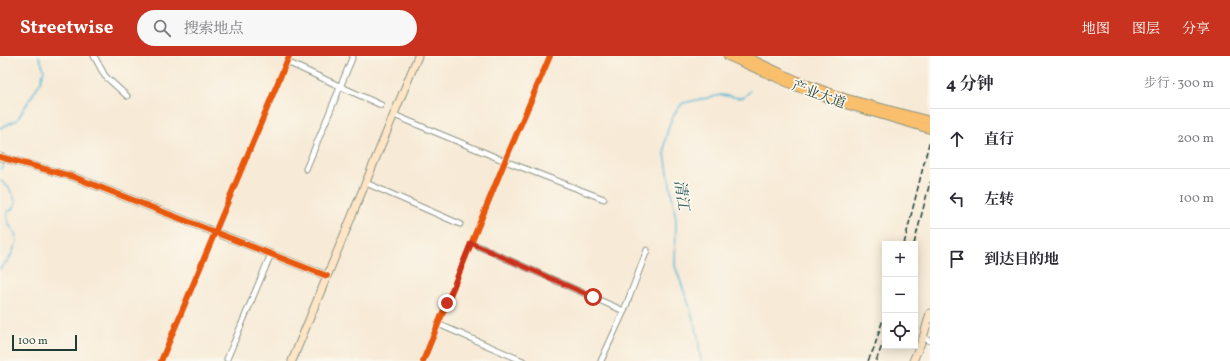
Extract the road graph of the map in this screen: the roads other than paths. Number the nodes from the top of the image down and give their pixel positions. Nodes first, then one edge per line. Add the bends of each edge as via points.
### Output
1 (94, 56) edge
2 (289, 56) edge
3 (353, 56) edge
4 (418, 56) edge
5 (550, 56) edge
6 (728, 56) edge
7 (744, 56) edge
8 (287, 62) junction
9 (340, 86) junction
10 (127, 96) dead end
11 (381, 105) dead end
12 (394, 115) junction
13 (912, 121) junction
14 (930, 121) edge
15 (930, 129) edge
16 (2, 157) edge
17 (505, 161) junction
18 (306, 169) dead end
19 (366, 183) junction
20 (604, 199) dead end
21 (460, 224) dead end
22 (215, 232) junction
23 (471, 243) junction
24 (646, 250) dead end
25 (271, 254) junction
26 (327, 276) junction
27 (624, 311) junction
28 (930, 313) edge
29 (438, 324) junction
30 (926, 340) edge
31 (227, 359) dead end
32 (161, 361) edge
33 (292, 361) edge
34 (423, 361) edge
35 (522, 361) edge
36 (601, 361) edge
37 (913, 361) edge

1 - 10 street via 105,76
2 - 8 street
3 - 9 street
4 - 12 street
5 - 17 street
6 - 13 main road, 产业大道 via 842,103
7 - 13 main road, 产业大道 via 800,82
8 - 9 street
8 - 22 street
9 - 11 street
9 - 18 street
12 - 17 street
12 - 19 street
13 - 14 main road
13 - 15 main road
16 - 22 street via 74,177
17 - 20 street
17 - 23 street
19 - 21 street
19 - 26 street
22 - 25 street
22 - 32 street
23 - 27 street
23 - 29 street
24 - 27 street
25 - 26 street
25 - 31 street
26 - 33 street
27 - 36 street
28 - 30 street
29 - 34 street
29 - 35 street
30 - 37 street

